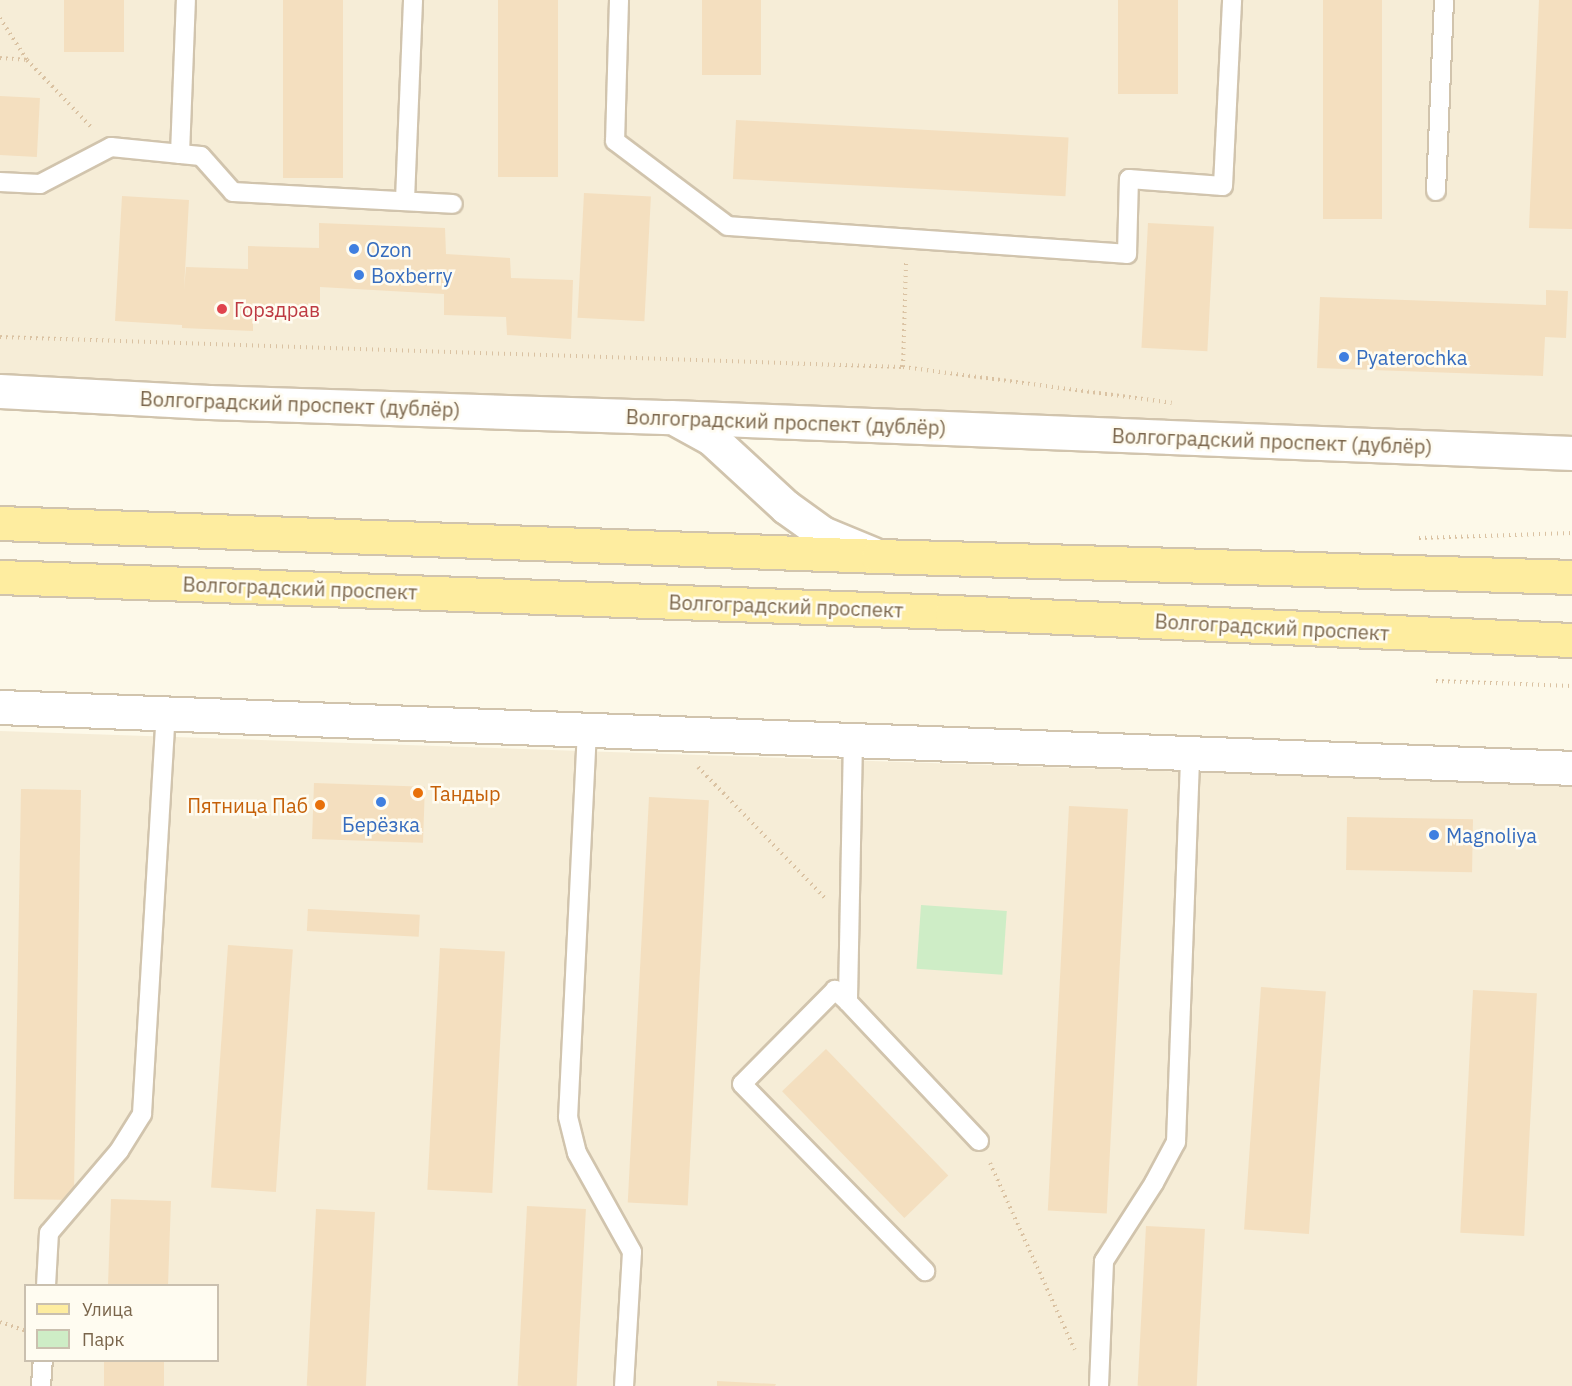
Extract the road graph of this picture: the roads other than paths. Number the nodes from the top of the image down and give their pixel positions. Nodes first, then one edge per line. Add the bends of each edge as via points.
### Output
1 (186, 0) edge
2 (413, 0) edge
3 (619, 0) edge
4 (1232, 0) edge
5 (1444, 0) edge
6 (180, 154) junction
7 (0, 182) edge
8 (1436, 191) dead end
9 (405, 200) junction
10 (453, 204) dead end
11 (0, 391) edge
12 (671, 417) junction
13 (1572, 453) edge
14 (0, 523) edge
15 (878, 556) junction
16 (0, 577) edge
17 (1572, 577) edge
18 (1572, 640) edge
19 (0, 707) edge
20 (166, 715) junction
21 (587, 730) junction
22 (853, 739) junction
23 (1190, 751) junction
24 (1572, 768) edge
25 (848, 1002) junction
26 (979, 1141) road end
27 (925, 1271) dead end
28 (46, 1284) edge
29 (43, 1362) edge
30 (1099, 1377) edge
31 (41, 1386) edge
32 (624, 1386) edge

1 - 6 lane
2 - 9 lane
3 - 4 lane via 615,141 728,226 1126,254 1129,179 1224,186
5 - 8 lane
6 - 7 lane via 111,147 40,184
6 - 9 lane via 201,156 232,192
9 - 10 lane
11 - 12 street, Волгоградский проспект (дублёр)
12 - 13 street, Волгоградский проспект (дублёр)
12 - 15 street via 711,438 786,507 822,533
14 - 15 main road
15 - 17 main road
16 - 18 main road, Волгоградский проспект via 952,612
19 - 20 street
20 - 21 street
20 - 28 lane via 142,1114 119,1151 49,1233
21 - 22 street
21 - 32 lane via 568,1117 577,1153 632,1252
22 - 23 street
22 - 25 lane
23 - 24 street
23 - 30 lane via 1176,1142 1104,1261
25 - 26 lane
25 - 27 lane via 835,990 742,1084
29 - 31 lane

